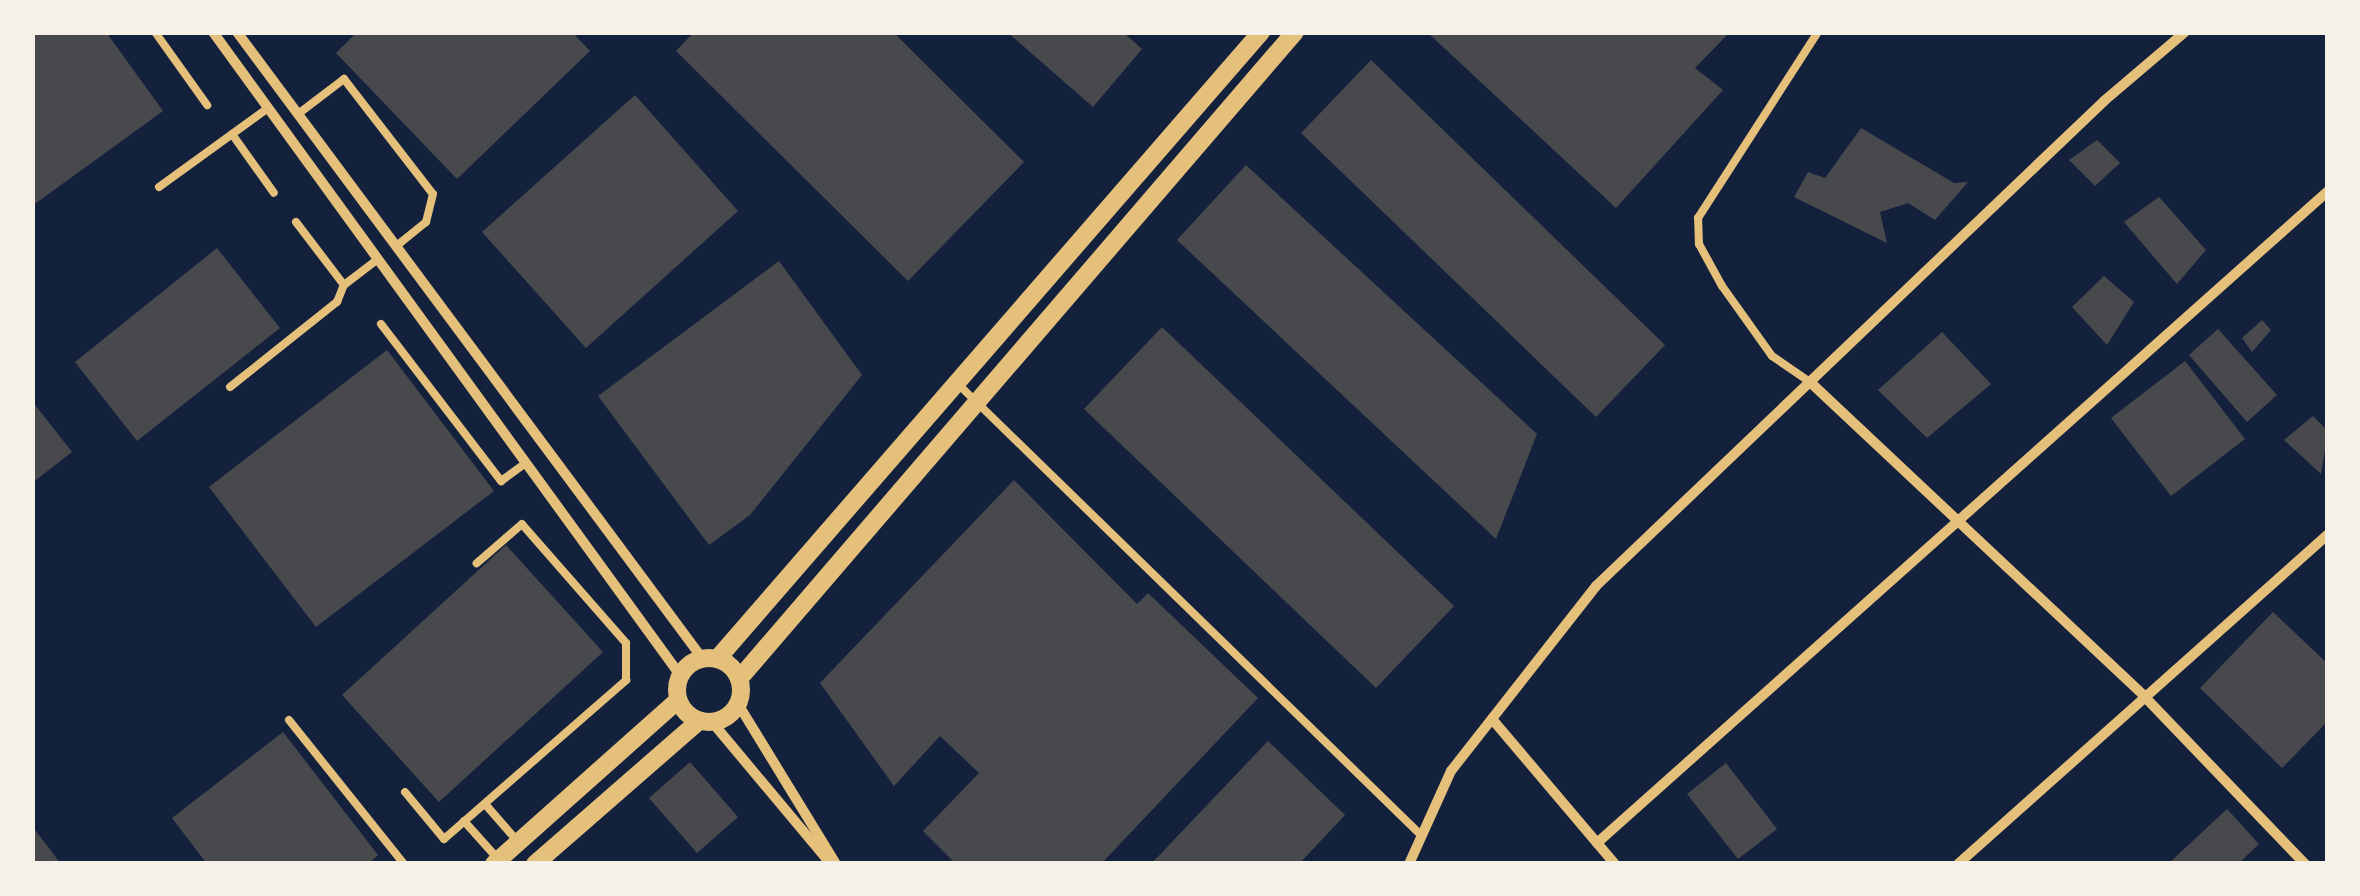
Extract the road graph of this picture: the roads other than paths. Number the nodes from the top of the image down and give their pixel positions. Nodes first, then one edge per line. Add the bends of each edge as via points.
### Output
1 (155, 32) edge
2 (214, 32) edge
3 (237, 32) edge
4 (1261, 32) edge
5 (1295, 32) edge
6 (1818, 32) edge
7 (2185, 32) edge
8 (285, 96) junction
9 (207, 105) dead end
10 (268, 108) junction
11 (298, 114) junction
12 (282, 127) junction
13 (232, 134) junction
14 (160, 188) dead end
15 (2328, 191) edge
16 (274, 193) dead end
17 (296, 222) dead end
18 (396, 246) junction
19 (378, 259) junction
20 (344, 285) junction
21 (382, 324) dead end
22 (1810, 382) junction
23 (959, 385) junction
24 (230, 387) dead end
25 (976, 400) junction
26 (546, 448) junction
27 (526, 463) junction
28 (1960, 518) junction
29 (2328, 534) edge
30 (477, 563) dead end
31 (710, 658) junction
32 (680, 675) junction
33 (739, 679) junction
34 (2142, 694) junction
35 (678, 700) junction
36 (738, 704) junction
37 (1492, 719) junction
38 (290, 720) dead end
39 (705, 722) junction
40 (404, 792) dead end
41 (484, 804) junction
42 (464, 822) junction
43 (1421, 835) junction
44 (519, 843) junction
45 (1597, 843) junction
46 (498, 862) edge
47 (535, 863) edge
48 (404, 864) edge
49 (834, 864) edge
50 (1409, 864) edge
51 (1615, 864) edge
52 (1958, 864) edge
53 (2305, 864) edge

1 - 9 lane
2 - 10 street
3 - 8 street
4 - 23 street
5 - 25 street
6 - 22 lane via 1698,218 1698,244 1722,286 1772,356
7 - 22 street
8 - 10 street
8 - 11 street
10 - 12 street
10 - 13 lane
11 - 12 street
11 - 18 street
11 - 18 lane via 344,78 433,194 426,222
12 - 19 street
13 - 14 lane
13 - 16 lane
15 - 28 street
17 - 20 lane
18 - 19 street
18 - 26 street
19 - 20 lane
19 - 27 street
20 - 24 lane via 337,302
21 - 27 lane via 501,481
22 - 28 street
22 - 37 street via 1596,586
23 - 25 lane
23 - 31 street
25 - 33 street
25 - 43 lane
26 - 27 street
26 - 31 street
27 - 32 street
28 - 34 street
28 - 45 street
29 - 34 street
30 - 41 lane via 522,524 626,643 626,680
31 - 32 street
31 - 33 street
32 - 35 street
33 - 36 street
34 - 52 street
34 - 53 street
35 - 39 street
35 - 44 street
36 - 39 street
36 - 49 street
37 - 43 street via 1451,771
37 - 45 street
38 - 48 lane
39 - 47 street
39 - 49 street
40 - 42 lane via 444,838
41 - 42 lane
41 - 44 lane
42 - 46 lane
43 - 50 street
44 - 46 street
44 - 47 street
45 - 51 street

